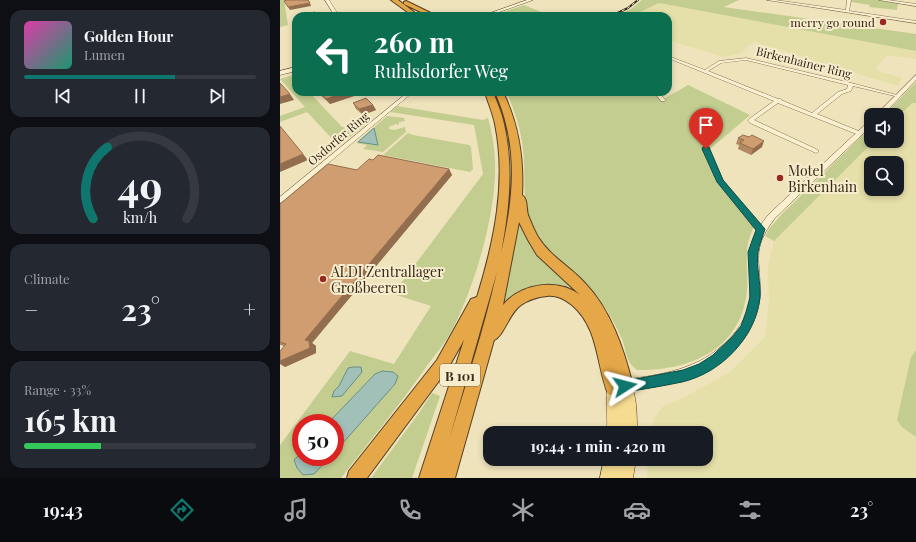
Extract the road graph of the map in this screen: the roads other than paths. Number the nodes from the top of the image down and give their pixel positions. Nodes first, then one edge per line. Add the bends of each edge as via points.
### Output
1 (328, 0) edge
2 (530, 0) edge
3 (769, 0) edge
4 (799, 0) edge
5 (849, 0) edge
6 (881, 0) edge
7 (399, 1) edge
8 (795, 4) junction
9 (916, 5) edge
10 (335, 12) edge
11 (402, 12) edge
12 (411, 12) edge
13 (417, 12) edge
14 (426, 12) edge
15 (496, 12) edge
16 (847, 12) junction
17 (916, 22) edge
18 (672, 58) edge
19 (292, 70) edge
20 (706, 71) junction
21 (280, 73) edge
22 (916, 76) edge
23 (851, 84) junction
24 (406, 96) edge
25 (491, 96) edge
26 (500, 96) edge
27 (660, 96) edge
28 (899, 96) junction
29 (663, 100) dead end
30 (779, 100) junction
31 (886, 108) edge
32 (814, 114) junction
33 (864, 128) edge
34 (859, 133) junction
35 (706, 149) dead end
36 (816, 151) dead end
37 (518, 189) junction
38 (280, 200) edge
39 (761, 229) junction
40 (491, 272) junction
41 (481, 361) junction
42 (619, 387) junction
43 (615, 426) edge
44 (629, 426) edge
45 (611, 466) edge
46 (627, 466) edge
47 (356, 478) edge
48 (428, 478) edge
49 (446, 478) edge
50 (609, 478) edge
51 (624, 478) edge

1 - 10 street
2 - 15 main road
3 - 8 street
4 - 8 street
5 - 16 street
6 - 9 street
7 - 11 highway via 398,7
7 - 12 highway
7 - 13 highway
7 - 14 highway
8 - 16 street
16 - 17 street
18 - 20 street
19 - 21 main road
20 - 23 street, Birkenhainer Ring via 720,62 746,59
20 - 30 street
22 - 28 main road
23 - 28 street, Birkenhainer Ring
23 - 32 street via 849,90 840,93
24 - 38 street, Osdorfer Ring
25 - 40 highway, B 101 via 500,120 505,159 505,186
26 - 37 highway, B 101 via 505,105 518,157
27 - 29 street
28 - 31 main road
30 - 32 street
30 - 36 street via 751,120 752,122
32 - 34 street
33 - 34 main road
34 - 39 main road
35 - 39 street via 720,181
37 - 41 highway, B 101 via 508,254
37 - 42 highway via 523,216 538,245 549,259 580,286 603,318 616,349
39 - 42 main road via 753,252 755,297 752,312 745,329 736,341 721,356 683,376
40 - 47 highway via 451,352
40 - 48 highway, B 101
41 - 42 highway via 508,307 525,295 539,291 556,291 571,296 587,311 605,348
41 - 49 highway, B 101
42 - 43 main road
42 - 44 main road via 629,416
45 - 50 main road
46 - 51 main road

